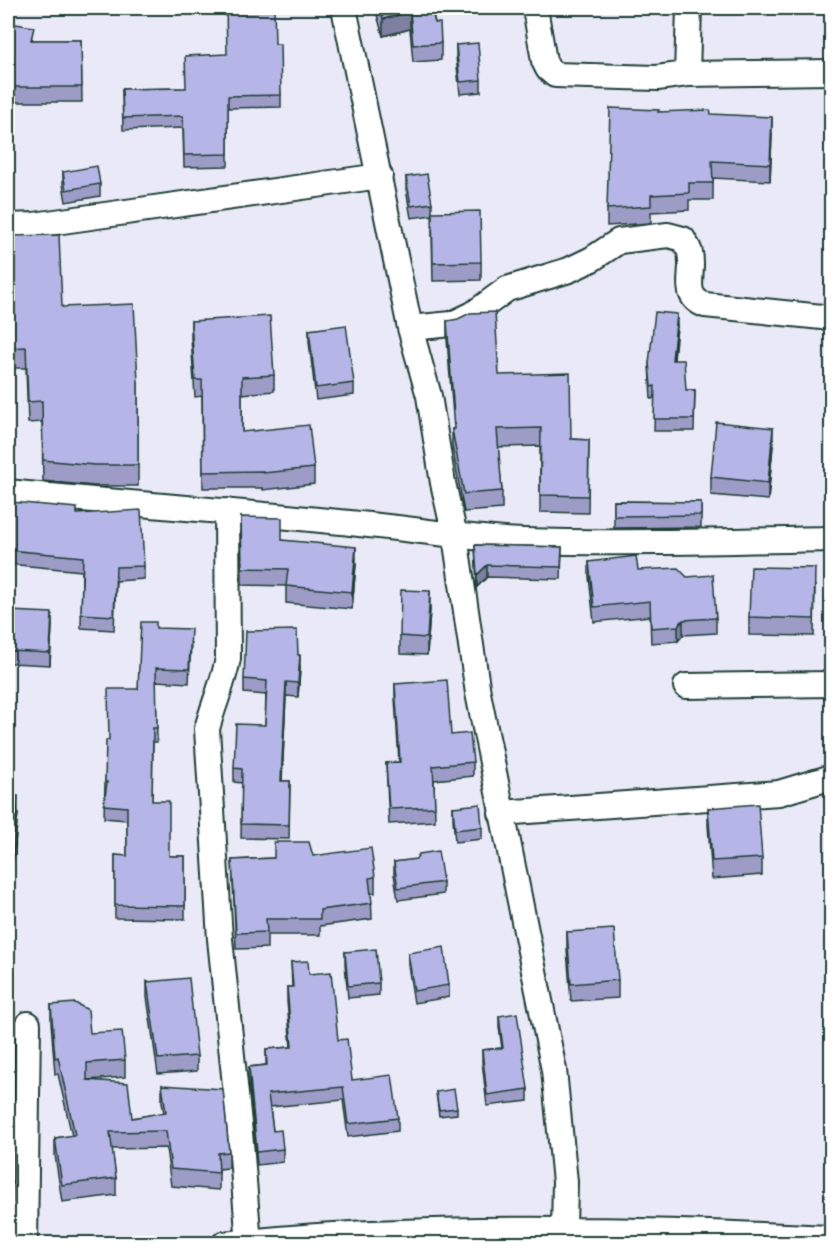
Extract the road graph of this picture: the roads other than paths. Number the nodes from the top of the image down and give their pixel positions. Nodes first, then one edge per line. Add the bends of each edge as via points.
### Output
1 (344, 8) edge
2 (535, 8) edge
3 (689, 8) edge
4 (831, 72) edge
5 (687, 74) junction
6 (380, 176) junction
7 (8, 226) edge
8 (822, 317) dead end
9 (410, 328) junction
10 (8, 492) edge
11 (227, 511) junction
12 (456, 536) junction
13 (831, 539) edge
14 (831, 684) edge
15 (686, 686) dead end
16 (831, 777) edge
17 (501, 813) junction
18 (28, 1024) dead end
19 (573, 1235) edge
20 (440, 1237) edge
21 (831, 1238) edge
22 (249, 1242) edge
23 (25, 1244) edge
24 (224, 1244) edge

1 - 6 street
2 - 5 street via 544,62 555,75 657,78
3 - 5 street
4 - 5 street
6 - 7 street
6 - 9 street
8 - 9 street via 697,302 690,292 690,253 683,239 668,235 619,241 569,270 507,289 452,324
9 - 12 street via 429,396
10 - 11 street
11 - 12 street
11 - 22 street via 228,658 207,729 220,939
12 - 13 street via 522,541
12 - 17 street via 478,693
14 - 15 street
16 - 17 street via 779,793
17 - 19 street via 554,1070
18 - 23 street
19 - 20 street
19 - 21 street via 710,1232
20 - 22 street via 373,1233
22 - 24 street

